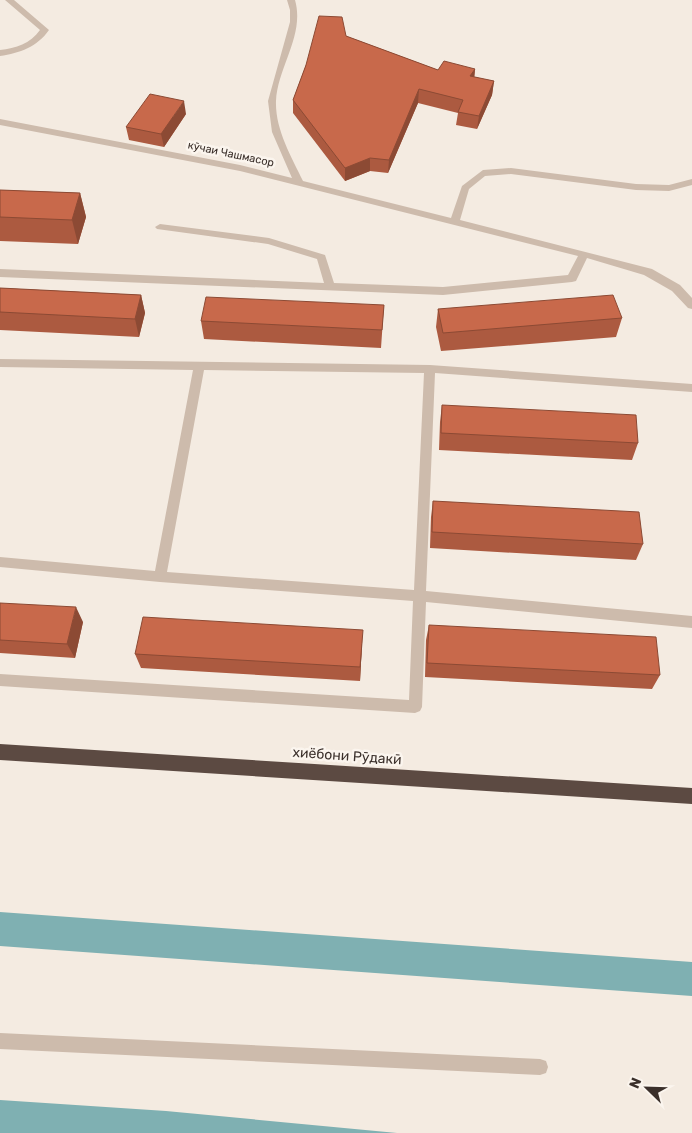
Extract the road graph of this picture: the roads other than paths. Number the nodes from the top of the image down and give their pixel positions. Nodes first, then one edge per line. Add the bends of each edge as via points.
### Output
1 (9, 0) edge
2 (292, 0) edge
3 (0, 53) edge
4 (0, 122) edge
5 (298, 181) junction
6 (692, 182) edge
7 (455, 221) junction
8 (160, 227) dead end
9 (584, 254) junction
10 (0, 274) edge
11 (330, 288) junction
12 (692, 305) edge
13 (0, 363) edge
14 (199, 366) junction
15 (430, 369) junction
16 (692, 388) edge
17 (0, 562) edge
18 (160, 577) junction
19 (420, 596) junction
20 (692, 622) edge
21 (0, 680) edge
22 (0, 752) edge
23 (692, 796) edge
24 (0, 1041) edge
25 (540, 1067) dead end

1 - 3 street via 45,30 39,40 17,51
2 - 5 street via 296,9 272,106 273,120
4 - 5 street, кӯчаи Чашмасор
5 - 7 street, кӯчаи Чашмасор
6 - 7 street via 669,188 636,188 511,171 483,173 465,188
7 - 9 street, кӯчаи Чашмасор
8 - 11 street via 269,241 321,257
9 - 11 street via 572,278 443,291
9 - 12 street, кӯчаи Чашмасор via 648,272 676,288
10 - 11 street
13 - 14 street
14 - 15 street
14 - 18 street
15 - 16 street
15 - 19 street
17 - 18 street
18 - 19 street
19 - 20 street
19 - 21 street via 415,707
22 - 23 highway, хиёбони Рӯдакӣ
24 - 25 street

